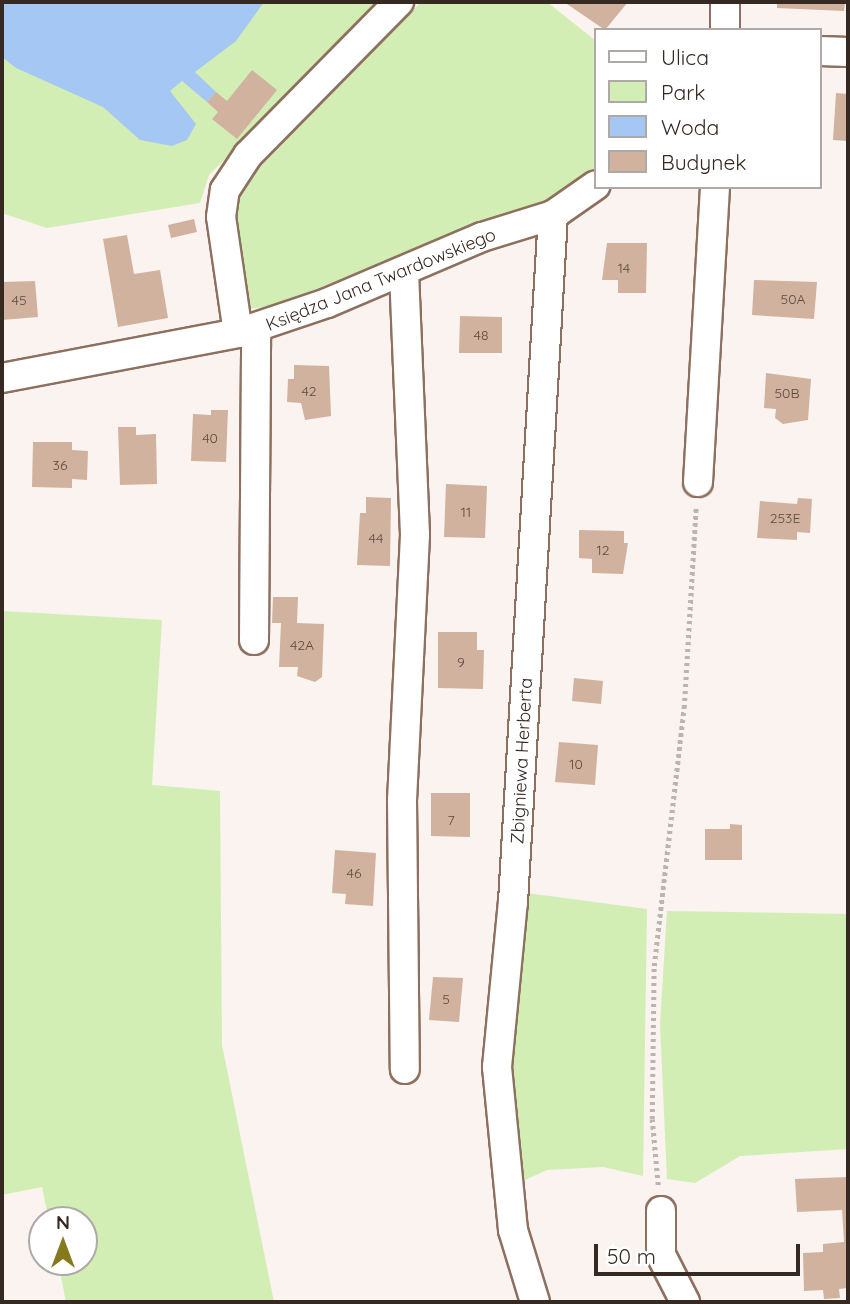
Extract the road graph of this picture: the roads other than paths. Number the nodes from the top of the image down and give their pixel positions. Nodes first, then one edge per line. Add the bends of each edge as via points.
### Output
1 (399, 2) edge
2 (725, 2) edge
3 (725, 28) edge
4 (822, 51) edge
5 (848, 52) edge
6 (594, 186) edge
7 (715, 189) edge
8 (553, 215) junction
9 (404, 272) junction
10 (247, 331) junction
11 (2, 378) edge
12 (698, 482) road end
13 (254, 640) dead end
14 (405, 1069) dead end
15 (661, 1211) road end
16 (535, 1302) edge
17 (685, 1302) edge

1 - 10 street via 248,155 225,190 221,217
2 - 3 street
4 - 5 street
6 - 8 street, Księdza Jana Twardowskiego
7 - 12 street
8 - 9 street, Księdza Jana Twardowskiego via 482,237
8 - 16 street, Zbigniewa Herberta via 513,902 496,1067 513,1230
9 - 10 street, Księdza Jana Twardowskiego
9 - 14 street via 415,535 402,800
10 - 11 street, Księdza Jana Twardowskiego
10 - 13 street
15 - 17 street via 661,1255

